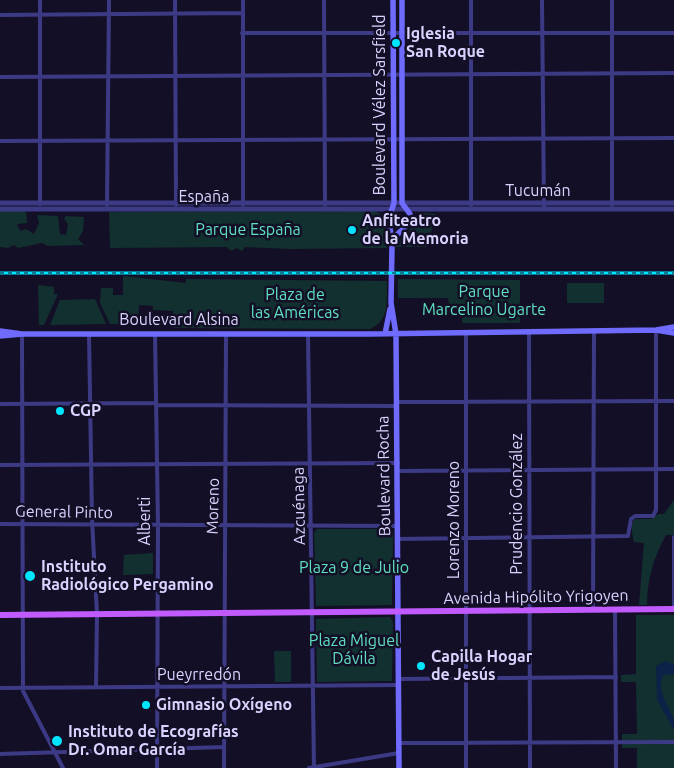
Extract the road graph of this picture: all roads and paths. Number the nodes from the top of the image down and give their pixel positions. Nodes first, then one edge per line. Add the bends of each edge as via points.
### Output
1 (40, 0) edge
2 (109, 0) edge
3 (175, 0) edge
4 (243, 0) edge
5 (324, 0) edge
6 (393, 0) edge
7 (402, 0) edge
8 (471, 0) edge
9 (542, 0) edge
10 (612, 0) edge
11 (243, 14) junction
12 (0, 15) edge
13 (40, 15) junction
14 (109, 15) junction
15 (175, 15) junction
16 (542, 31) junction
17 (393, 32) junction
18 (402, 32) junction
19 (471, 32) junction
20 (612, 32) junction
21 (242, 33) junction
22 (325, 33) junction
23 (674, 33) edge
24 (542, 73) junction
25 (612, 73) junction
26 (674, 73) edge
27 (393, 74) junction
28 (402, 74) junction
29 (471, 74) junction
30 (175, 75) junction
31 (109, 76) junction
32 (242, 76) junction
33 (324, 76) junction
34 (0, 77) edge
35 (40, 77) junction
36 (674, 138) edge
37 (543, 139) junction
38 (612, 139) junction
39 (40, 140) junction
40 (108, 140) junction
41 (176, 140) junction
42 (394, 140) junction
43 (402, 140) junction
44 (471, 140) junction
45 (0, 141) edge
46 (242, 141) junction
47 (325, 141) junction
48 (0, 203) edge
49 (402, 203) junction
50 (674, 203) edge
51 (40, 206) junction
52 (107, 206) junction
53 (176, 206) junction
54 (243, 206) junction
55 (325, 206) junction
56 (392, 206) junction
57 (471, 206) junction
58 (544, 206) junction
59 (612, 206) junction
60 (0, 209) edge
61 (408, 209) junction
62 (674, 209) edge
63 (392, 245) junction
64 (391, 303) junction
65 (674, 327) edge
66 (594, 330) junction
67 (656, 330) junction
68 (0, 331) edge
69 (529, 331) junction
70 (466, 332) junction
71 (674, 333) edge
72 (22, 334) junction
73 (89, 334) junction
74 (155, 334) junction
75 (226, 334) junction
76 (308, 334) junction
77 (385, 334) junction
78 (396, 334) junction
79 (0, 336) edge
80 (594, 401) junction
81 (674, 401) edge
82 (466, 402) junction
83 (529, 402) junction
84 (656, 402) junction
85 (90, 403) junction
86 (0, 404) edge
87 (22, 404) junction
88 (156, 404) junction
89 (397, 404) junction
90 (226, 406) junction
91 (310, 406) junction
92 (398, 463) junction
93 (157, 464) junction
94 (226, 464) junction
95 (311, 464) junction
96 (0, 465) edge
97 (22, 465) junction
98 (91, 465) junction
99 (674, 469) edge
100 (398, 470) junction
101 (466, 470) junction
102 (529, 470) junction
103 (593, 470) junction
104 (656, 470) junction
105 (0, 524) edge
106 (23, 524) junction
107 (94, 525) junction
108 (158, 526) junction
109 (225, 526) junction
110 (311, 526) junction
111 (398, 526) junction
112 (674, 537) edge
113 (466, 538) junction
114 (530, 538) junction
115 (593, 538) junction
116 (398, 539) junction
117 (674, 571) edge
118 (530, 610) junction
119 (593, 610) junction
120 (615, 610) junction
121 (674, 610) edge
122 (467, 611) junction
123 (399, 612) junction
124 (224, 613) junction
125 (313, 613) junction
126 (97, 614) junction
127 (156, 614) junction
128 (0, 615) edge
129 (24, 615) junction
130 (616, 677) junction
131 (466, 678) junction
132 (530, 678) junction
133 (399, 682) junction
134 (314, 686) junction
135 (96, 687) junction
136 (156, 687) junction
137 (224, 687) junction
138 (0, 688) edge
139 (23, 688) junction
140 (616, 741) junction
141 (466, 742) junction
142 (530, 742) junction
143 (674, 742) edge
144 (399, 743) junction
145 (224, 747) junction
146 (156, 749) junction
147 (55, 752) junction
148 (399, 753) junction
149 (0, 754) edge
150 (63, 768) edge
151 (157, 768) edge
152 (224, 768) edge
153 (309, 768) edge
154 (314, 768) edge
155 (399, 768) edge
156 (466, 768) edge
157 (530, 768) edge
158 (616, 768) edge

1 - 13 street
2 - 14 street
3 - 15 street
4 - 11 street
5 - 22 street
6 - 17 main road, Boulevard Vélez Sarsfield
7 - 18 main road, Boulevard Vélez Sarsfield
8 - 19 street
9 - 16 street
10 - 20 street
11 - 15 street
11 - 21 street
12 - 13 street
13 - 14 street
13 - 35 street
14 - 15 street
14 - 31 street
15 - 30 street
16 - 19 street
16 - 20 street
16 - 24 street
17 - 18 street
17 - 22 street
17 - 27 main road, Boulevard Vélez Sarsfield
18 - 19 street
18 - 28 main road, Boulevard Vélez Sarsfield
19 - 29 street
20 - 23 street
20 - 25 street
21 - 22 street
21 - 32 street
22 - 33 street
24 - 25 street
24 - 29 street
24 - 37 street
25 - 26 street
25 - 38 street
27 - 28 street
27 - 33 street
27 - 42 main road, Boulevard Vélez Sarsfield
28 - 29 street
28 - 43 main road, Boulevard Vélez Sarsfield
29 - 44 street
30 - 31 street
30 - 32 street
30 - 41 street
31 - 35 street
31 - 40 street
32 - 33 street
32 - 46 street
33 - 47 street
34 - 35 street
35 - 39 street
36 - 38 street
37 - 38 street
37 - 44 street
37 - 58 street
38 - 59 street
39 - 40 street
39 - 45 street
39 - 51 street
40 - 41 street
40 - 52 street
41 - 46 street
41 - 53 street
42 - 43 street
42 - 47 street
42 - 56 main road, Boulevard Vélez Sarsfield
43 - 44 street
43 - 49 main road, Boulevard Vélez Sarsfield
44 - 57 street
46 - 47 street
46 - 54 street
47 - 55 street
48 - 51 street, España
49 - 56 street, España
49 - 57 street, Tucumán
49 - 61 main road
50 - 59 street, Tucumán
51 - 52 street, España
51 - 60 street, España
52 - 53 street, España
53 - 54 street, España
54 - 55 street, España
55 - 56 street, España
56 - 61 street, España
56 - 63 main road, Boulevard Vélez Sarsfield
57 - 58 street, Tucumán
57 - 61 street, Tucumán
58 - 59 street, Tucumán
59 - 62 street, Tucumán
61 - 63 main road via 408,224
63 - 64 main road, Boulevard Vélez Sarsfield
64 - 77 main road
64 - 78 main road, Boulevard Rocha
65 - 67 main road
66 - 67 main road, Boulevard Alsina
66 - 69 main road, Boulevard Alsina
66 - 80 street
67 - 71 main road
67 - 84 street
68 - 72 main road, Boulevard Alsina
69 - 70 main road, Boulevard Alsina
69 - 83 street, Prudencio González
70 - 78 main road, Boulevard Alsina
70 - 82 street, Lorenzo Moreno
72 - 73 main road, Boulevard Alsina
72 - 79 main road, Boulevard Alsina
72 - 87 street
73 - 74 main road, Boulevard Alsina
73 - 85 street
74 - 75 main road, Boulevard Alsina
74 - 88 street, Alberti
75 - 76 main road, Boulevard Alsina
75 - 90 street, Moreno
76 - 77 main road, Boulevard Alsina
76 - 91 street, Azcuénaga
77 - 78 main road, Boulevard Alsina
78 - 89 main road, Boulevard Rocha
80 - 83 street
80 - 84 street
80 - 103 street
81 - 84 street
82 - 83 street
82 - 89 street
82 - 101 street, Lorenzo Moreno
83 - 102 street, Prudencio González
84 - 104 street
85 - 87 street
85 - 88 street
85 - 98 street
86 - 87 street
87 - 97 street
88 - 90 street
88 - 93 street, Alberti
89 - 91 street
89 - 92 main road, Boulevard Rocha
90 - 91 street
90 - 94 street, Moreno
91 - 95 street, Azcuénaga
92 - 95 street
92 - 100 main road, Boulevard Rocha
93 - 94 street
93 - 98 street
93 - 108 street, Alberti
94 - 95 street
94 - 109 street, Moreno
95 - 110 street, Azcuénaga
96 - 97 street
97 - 98 street
97 - 106 street
98 - 107 street
99 - 104 street
100 - 101 street
100 - 111 main road, Boulevard Rocha
101 - 102 street
101 - 113 street, Lorenzo Moreno
102 - 103 street
102 - 114 street, Prudencio González
103 - 104 street
103 - 115 street
104 - 115 street via 654,514 631,519 628,536
105 - 106 street, General Pinto
106 - 107 street, General Pinto
106 - 129 street
107 - 108 street, General Pinto
107 - 126 street
108 - 109 street, General Pinto
108 - 127 street, Alberti
109 - 110 street, General Pinto
109 - 124 street, Moreno
110 - 111 street, General Pinto
110 - 125 street, Azcuénaga
111 - 116 main road, Boulevard Rocha
112 - 117 street
113 - 114 street
113 - 116 street
113 - 122 street, Lorenzo Moreno
114 - 115 street
114 - 118 street, Prudencio González
115 - 119 street
116 - 123 main road, Boulevard Rocha
117 - 121 street
118 - 119 main road, Avenida Hipólito Yrigoyen
118 - 122 main road, Avenida Hipólito Yrigoyen
118 - 132 street, Prudencio González
119 - 120 main road, Avenida Hipólito Yrigoyen
120 - 121 main road, Avenida Hipólito Yrigoyen
120 - 130 street
122 - 123 main road, Avenida Hipólito Yrigoyen
122 - 131 street, Lorenzo Moreno
123 - 125 main road, Avenida Hipólito Yrigoyen
123 - 133 main road, Boulevard Rocha
124 - 125 main road, Avenida Hipólito Yrigoyen
124 - 127 main road, Avenida Hipólito Yrigoyen
124 - 137 street, Moreno
125 - 134 street, Azcuénaga
126 - 127 main road, Avenida Hipólito Yrigoyen
126 - 129 main road, Avenida Hipólito Yrigoyen
126 - 135 street
127 - 136 street, Alberti
128 - 129 main road, Avenida Hipólito Yrigoyen
129 - 139 street
130 - 132 street, Pueyrredón
130 - 140 street
131 - 132 street, Pueyrredón
131 - 133 street, Pueyrredón
131 - 141 street, Lorenzo Moreno
132 - 142 street, Prudencio González
133 - 134 street, Pueyrredón
133 - 144 main road, Boulevard Rocha
134 - 137 street, Pueyrredón
134 - 154 street, Azcuénaga
135 - 136 street, Pueyrredón
135 - 139 street, Pueyrredón
136 - 137 street, Pueyrredón
136 - 146 street, Alberti
137 - 145 street, Moreno
138 - 139 street, Pueyrredón
139 - 147 street
140 - 142 street
140 - 143 street
140 - 158 street
141 - 142 street
141 - 144 street
141 - 156 street, Lorenzo Moreno
142 - 157 street, Prudencio González
144 - 148 main road, Boulevard Rocha
145 - 146 street
145 - 152 street, Moreno
146 - 147 street
146 - 151 street, Alberti
147 - 149 street
147 - 150 street
148 - 154 street
148 - 155 main road, Boulevard Rocha
153 - 154 street

